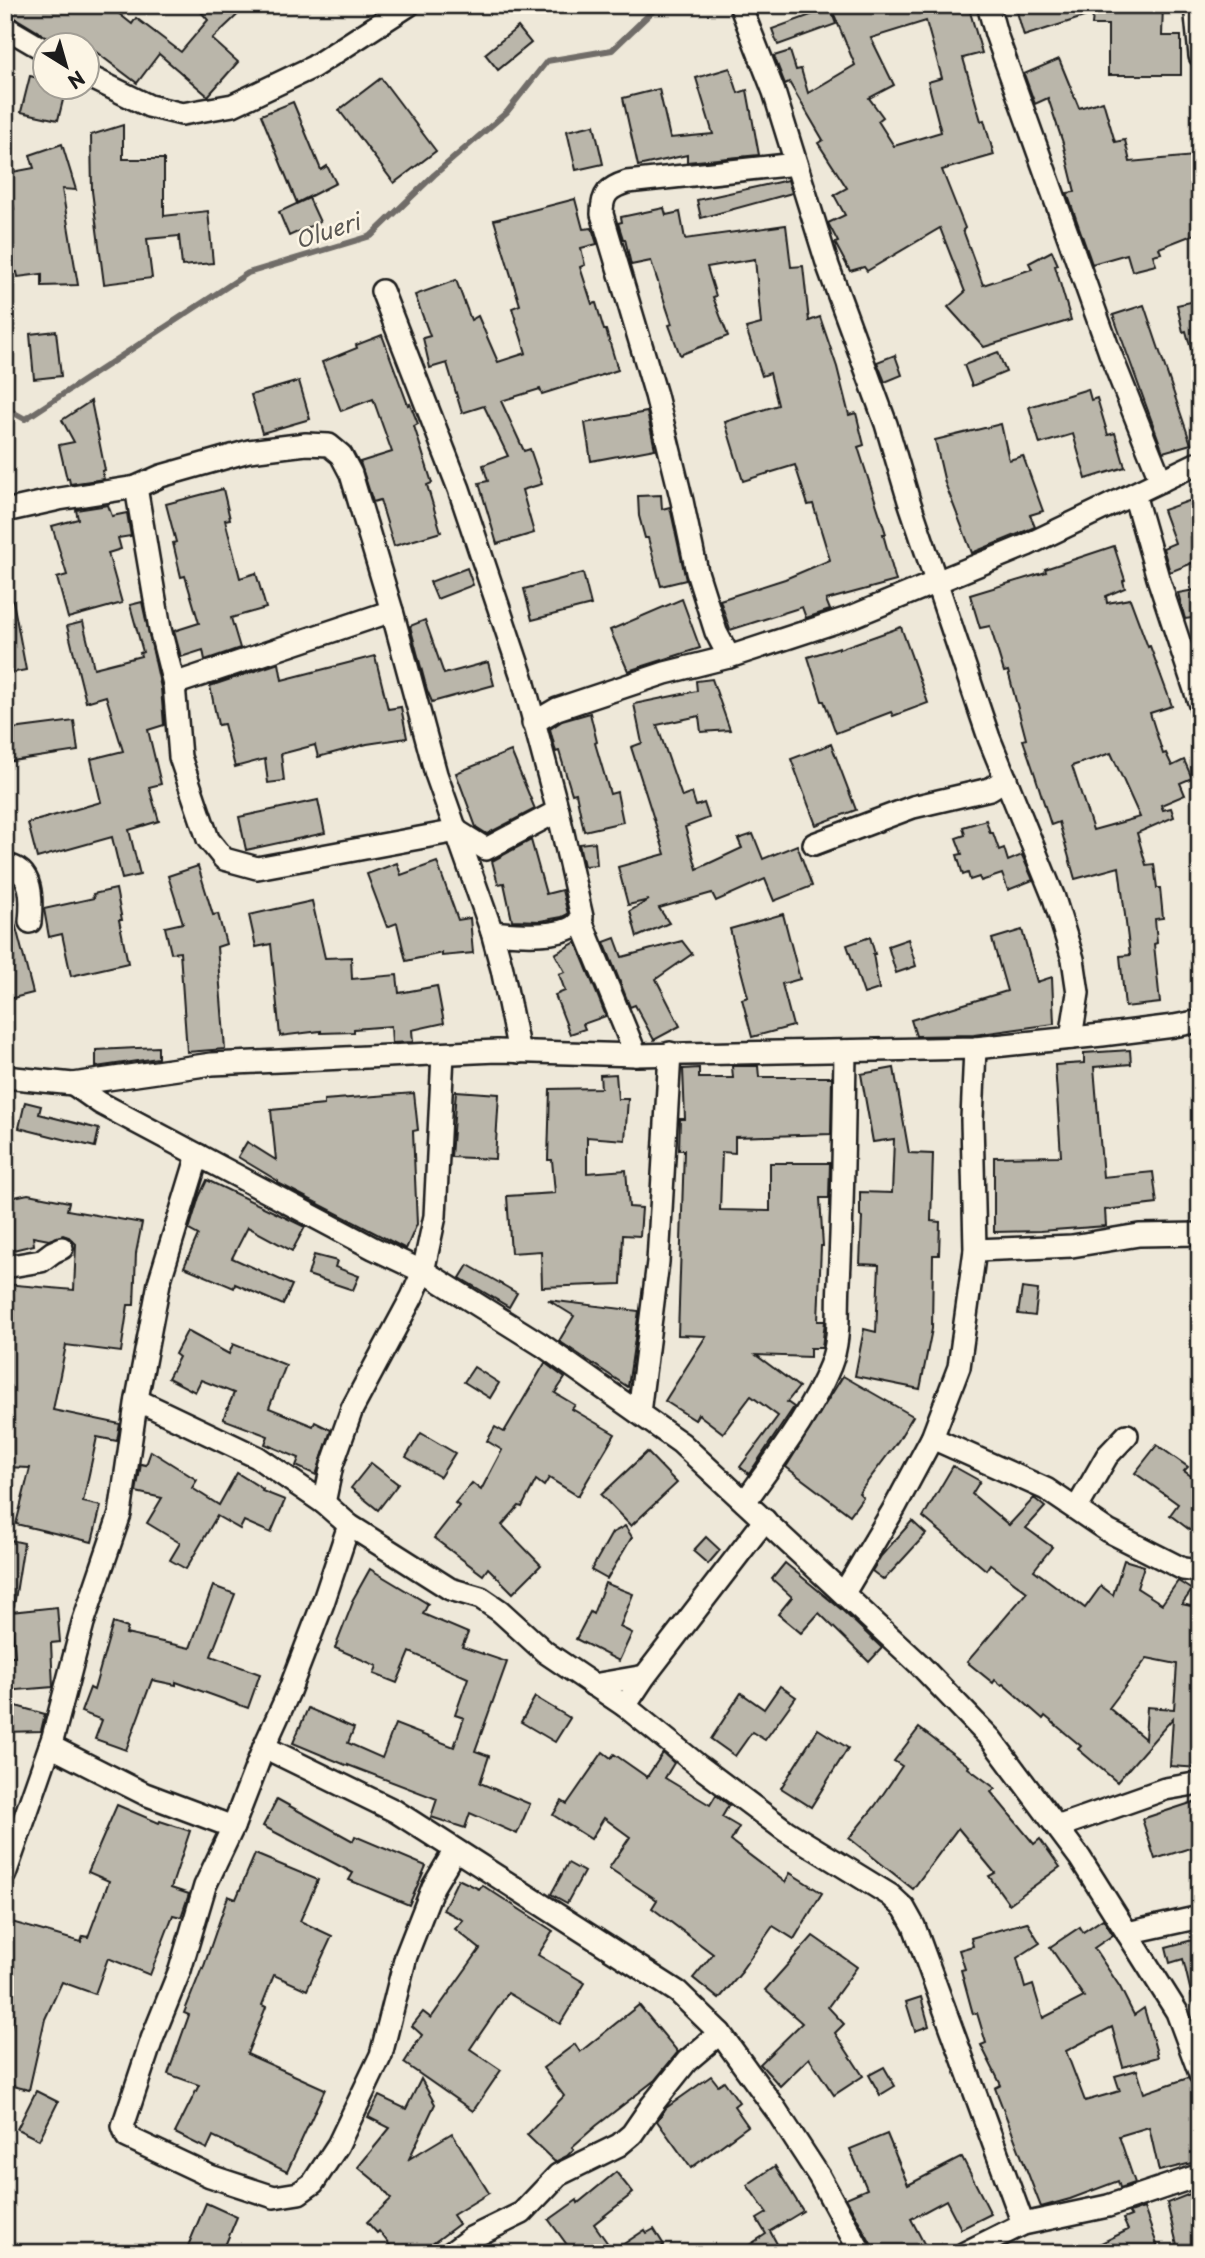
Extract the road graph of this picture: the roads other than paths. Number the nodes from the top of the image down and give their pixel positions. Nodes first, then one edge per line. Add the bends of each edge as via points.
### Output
1 (409, 5) edge
2 (740, 5) edge
3 (988, 5) edge
4 (1195, 5) edge
5 (5, 27) edge
6 (32, 43) edge
7 (1200, 56) edge
8 (102, 83) edge
9 (796, 163) junction
10 (382, 291) dead end
11 (1200, 462) edge
12 (1161, 481) junction
13 (136, 487) junction
14 (1134, 494) junction
15 (5, 512) edge
16 (937, 582) junction
17 (392, 611) junction
18 (729, 657) junction
19 (174, 684) junction
20 (1200, 705) edge
21 (533, 723) junction
22 (1006, 779) junction
23 (558, 811) junction
24 (457, 831) junction
25 (814, 844) dead end
26 (5, 865) edge
27 (30, 922) dead end
28 (581, 922) junction
29 (492, 932) junction
30 (1200, 1021) edge
31 (1071, 1038) junction
32 (975, 1048) junction
33 (845, 1051) junction
34 (519, 1052) junction
35 (670, 1053) junction
36 (443, 1054) junction
37 (636, 1055) junction
38 (5, 1077) edge
39 (73, 1084) junction
40 (198, 1155) junction
41 (1200, 1234) edge
42 (62, 1248) dead end
43 (975, 1250) junction
44 (5, 1267) edge
45 (423, 1272) junction
46 (137, 1400) junction
47 (639, 1413) junction
48 (1127, 1435) dead end
49 (932, 1438) junction
50 (745, 1502) junction
51 (324, 1503) junction
52 (1077, 1508) junction
53 (765, 1520) junction
54 (349, 1525) junction
55 (1200, 1571) edge
56 (844, 1593) junction
57 (645, 1676) junction
58 (593, 1685) junction
59 (625, 1706) junction
60 (50, 1746) junction
61 (264, 1747) junction
62 (1200, 1783) edge
63 (233, 1827) junction
64 (1057, 1828) junction
65 (455, 1850) junction
66 (5, 1874) edge
67 (1200, 1917) edge
68 (1127, 1933) junction
69 (720, 2033) junction
70 (1200, 2074) edge
71 (1200, 2175) edge
72 (1023, 2224) junction
73 (451, 2253) edge
74 (861, 2253) edge
75 (965, 2253) edge

1 - 8 street via 313,67 233,105 182,114 149,106
2 - 9 street
3 - 12 street via 1110,353
4 - 7 street
5 - 6 street
9 - 16 street
9 - 18 street via 627,182 615,186 602,200 601,214 656,395 696,572
10 - 21 street via 459,489
11 - 12 street
12 - 14 street
13 - 15 street
13 - 17 street via 249,451 330,444 351,474
13 - 19 street
14 - 16 street
14 - 20 street
16 - 18 street via 851,617
16 - 22 street
17 - 19 street
17 - 24 street via 436,774
18 - 21 street via 556,709
19 - 24 street via 180,757 208,839 224,859 257,868
21 - 23 street
22 - 25 street via 990,789 913,807
22 - 31 street via 1073,959 1078,993
23 - 24 street via 486,849
23 - 28 street
24 - 29 street
26 - 27 street via 17,869 30,888
28 - 29 street via 554,933
28 - 37 street
29 - 34 street
30 - 31 street
31 - 32 street
32 - 33 street
32 - 43 street
33 - 35 street
33 - 50 street via 839,1330 831,1365 808,1409
34 - 36 street
34 - 37 street
35 - 37 street
35 - 47 street via 658,1262
36 - 39 street via 212,1064
36 - 45 street via 435,1216
38 - 39 street
39 - 40 street
40 - 45 street
40 - 46 street via 159,1283
41 - 43 street
42 - 44 street via 41,1261
43 - 49 street via 959,1367
45 - 47 street via 542,1345
45 - 51 street via 352,1409
46 - 51 street via 257,1457
46 - 60 street via 120,1514 83,1623
47 - 50 street via 681,1443
48 - 52 street via 1107,1456
49 - 52 street via 1046,1489
49 - 56 street
50 - 53 street
51 - 54 street
52 - 55 street via 1108,1531 1183,1569
53 - 56 street
53 - 57 street
54 - 58 street via 450,1589 481,1598
54 - 61 street via 323,1603
56 - 64 street via 991,1739
57 - 58 street
57 - 59 street
58 - 59 street
59 - 72 street via 786,1831 904,1908
60 - 63 street via 145,1794
60 - 66 street
61 - 63 street
61 - 65 street via 395,1811
62 - 64 street via 1165,1789
63 - 65 street via 205,1886 124,2126 127,2137 152,2151 274,2197 299,2193 313,2183 338,2145 381,2054 406,1956 433,1887
64 - 68 street
65 - 69 street via 678,1992
67 - 68 street
68 - 70 street via 1177,2012
69 - 73 street via 687,2061 620,2144 558,2175 522,2213
69 - 74 street via 820,2176
71 - 72 street via 1108,2206
72 - 75 street

